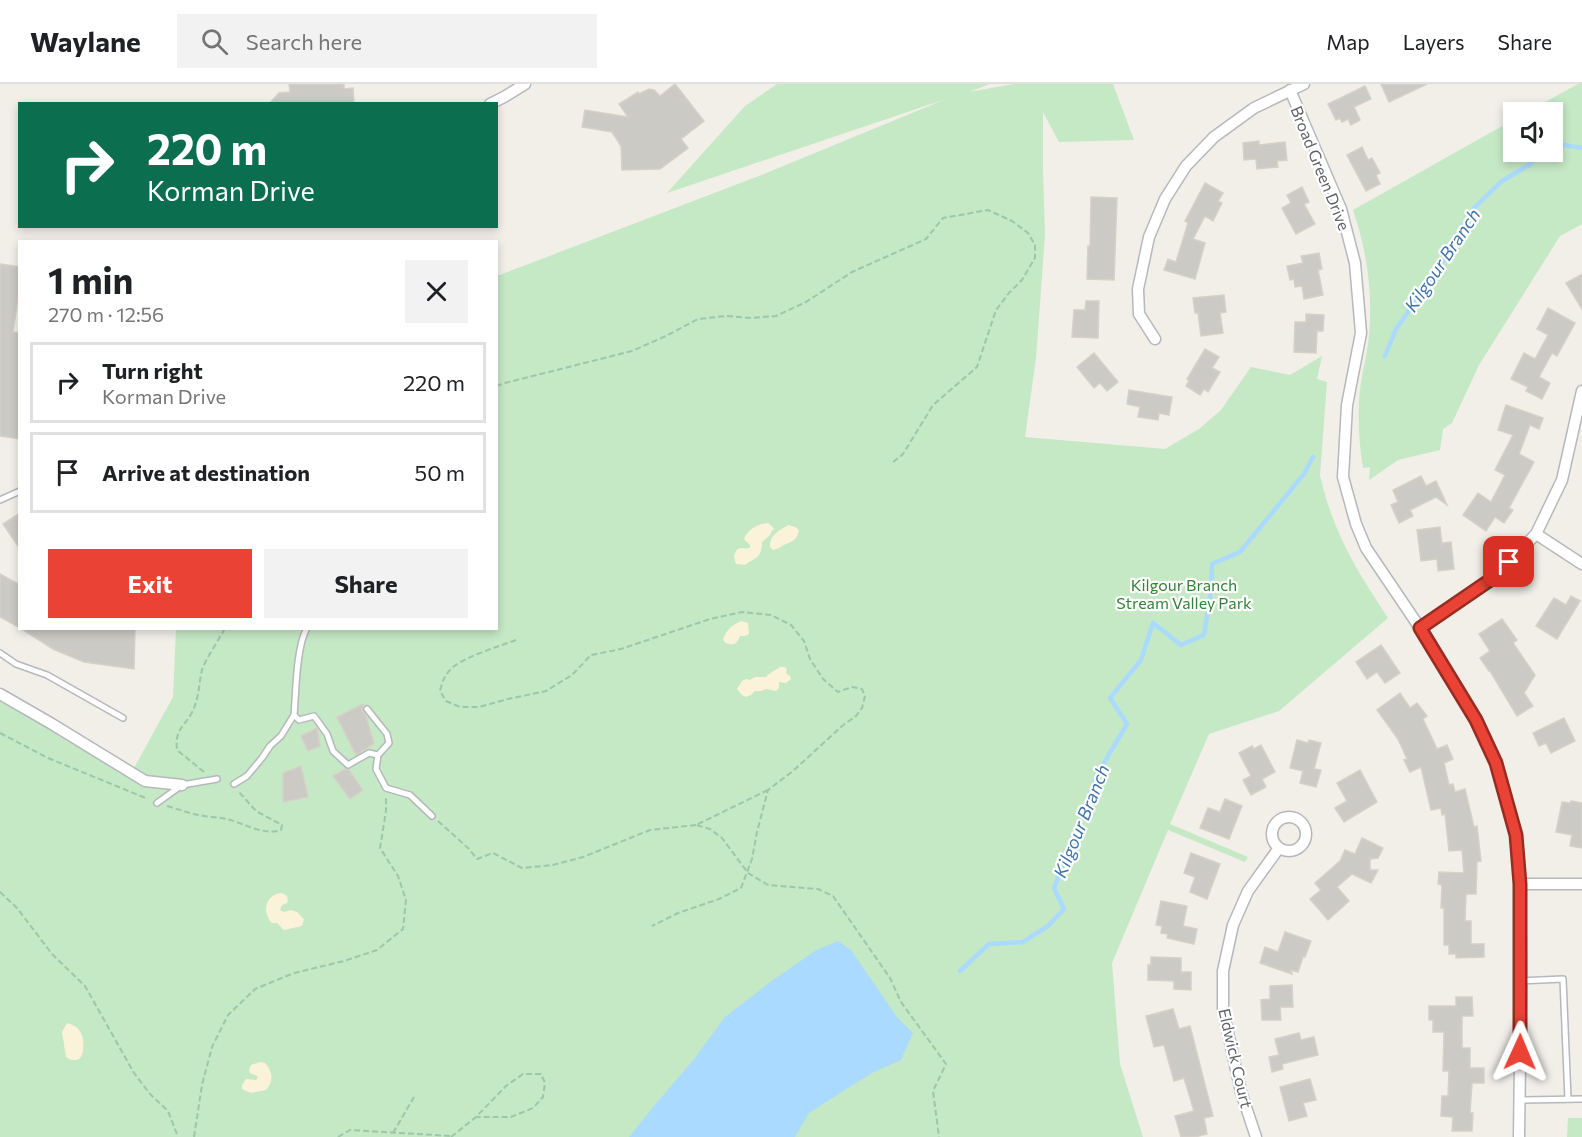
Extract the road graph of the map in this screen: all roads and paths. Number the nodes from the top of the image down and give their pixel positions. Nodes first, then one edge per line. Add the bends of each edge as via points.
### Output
1 (525, 84) edge
2 (1304, 84) edge
3 (1290, 90) junction
4 (494, 102) edge
5 (1155, 339) dead end
6 (498, 385) edge
7 (1582, 391) edge
8 (892, 464) dead end
9 (18, 492) edge
10 (0, 500) edge
11 (1536, 534) junction
12 (1582, 564) edge
13 (1420, 628) junction
14 (224, 630) edge
15 (306, 630) edge
16 (516, 640) dead end
17 (0, 653) edge
18 (0, 694) edge
19 (367, 709) dead end
20 (294, 715) junction
21 (123, 718) dead end
22 (0, 733) edge
23 (378, 755) junction
24 (217, 779) joint
25 (234, 784) joint
26 (182, 785) junction
27 (386, 788) junction
28 (768, 789) junction
29 (158, 803) junction
30 (432, 816) joint
31 (696, 825) junction
32 (1279, 848) dead end
33 (747, 873) junction
34 (1520, 884) junction
35 (1582, 884) edge
36 (0, 892) edge
37 (652, 926) dead end
38 (1521, 981) junction
39 (414, 1097) dead end
40 (1568, 1099) junction
41 (1582, 1099) edge
42 (1520, 1100) junction
43 (476, 1116) junction
44 (393, 1133) junction
45 (451, 1136) edge
46 (178, 1137) edge
47 (194, 1137) edge
48 (338, 1137) edge
49 (939, 1137) edge
50 (1256, 1137) edge
51 (1519, 1137) edge

1 - 4 street
2 - 3 street
3 - 5 street via 1254,108 1214,136 1186,166 1165,199 1149,237 1138,289 1139,314
3 - 13 street, Broad Green Drive via 1341,209 1355,263 1361,333 1347,405 1343,477 1366,548
6 - 8 path via 632,351 698,319 776,316 852,272 926,239 943,218 988,210 1028,232 1035,245 1035,258 996,310 977,368 933,405 903,454
7 - 11 street via 1562,480
9 - 10 lane
11 - 12 street
11 - 13 street via 1496,576
13 - 34 street, Broad Green Drive via 1476,720 1496,763 1516,835
14 - 24 path via 202,670 193,711 175,739 177,750
15 - 20 lane
16 - 28 path via 451,667 440,691 446,701 460,707 479,707 546,691 572,675 591,655 710,619 742,612 771,615 791,625 804,641 823,679 838,692 852,687 862,689 865,696 856,716
17 - 21 lane
18 - 26 street via 145,782
19 - 23 lane via 387,734 389,743
20 - 23 lane via 299,720 314,716 333,751 348,765 369,753
20 - 25 lane via 247,776
22 - 29 path via 48,758
23 - 27 lane via 376,769
24 - 26 lane
25 - 29 path via 256,811 282,825 281,830 258,829
26 - 29 lane
27 - 30 lane via 410,795
27 - 47 path via 380,848 398,876 406,900 403,929 377,950 294,973 255,989 228,1015 212,1047
28 - 31 path
28 - 33 path
30 - 31 path via 477,859 493,853 522,868 583,857 650,831
31 - 33 path via 723,838
32 - 50 street, Eldwick Court via 1248,891 1233,925 1223,971 1223,1010 1241,1092
33 - 37 path via 741,888
33 - 49 path via 768,885 818,888 833,896 946,1064 933,1091
34 - 35 street
34 - 38 street, Broad Green Drive
36 - 46 path via 52,954 85,986 134,1073 168,1111
38 - 40 lane via 1563,979
38 - 42 street, Broad Green Drive
39 - 44 path
40 - 41 lane
40 - 42 lane
42 - 51 street, Broad Green Drive
43 - 43 path via 511,1117 533,1108 543,1097 545,1083 541,1074 523,1074
43 - 45 path
44 - 45 path
44 - 48 path via 350,1130

